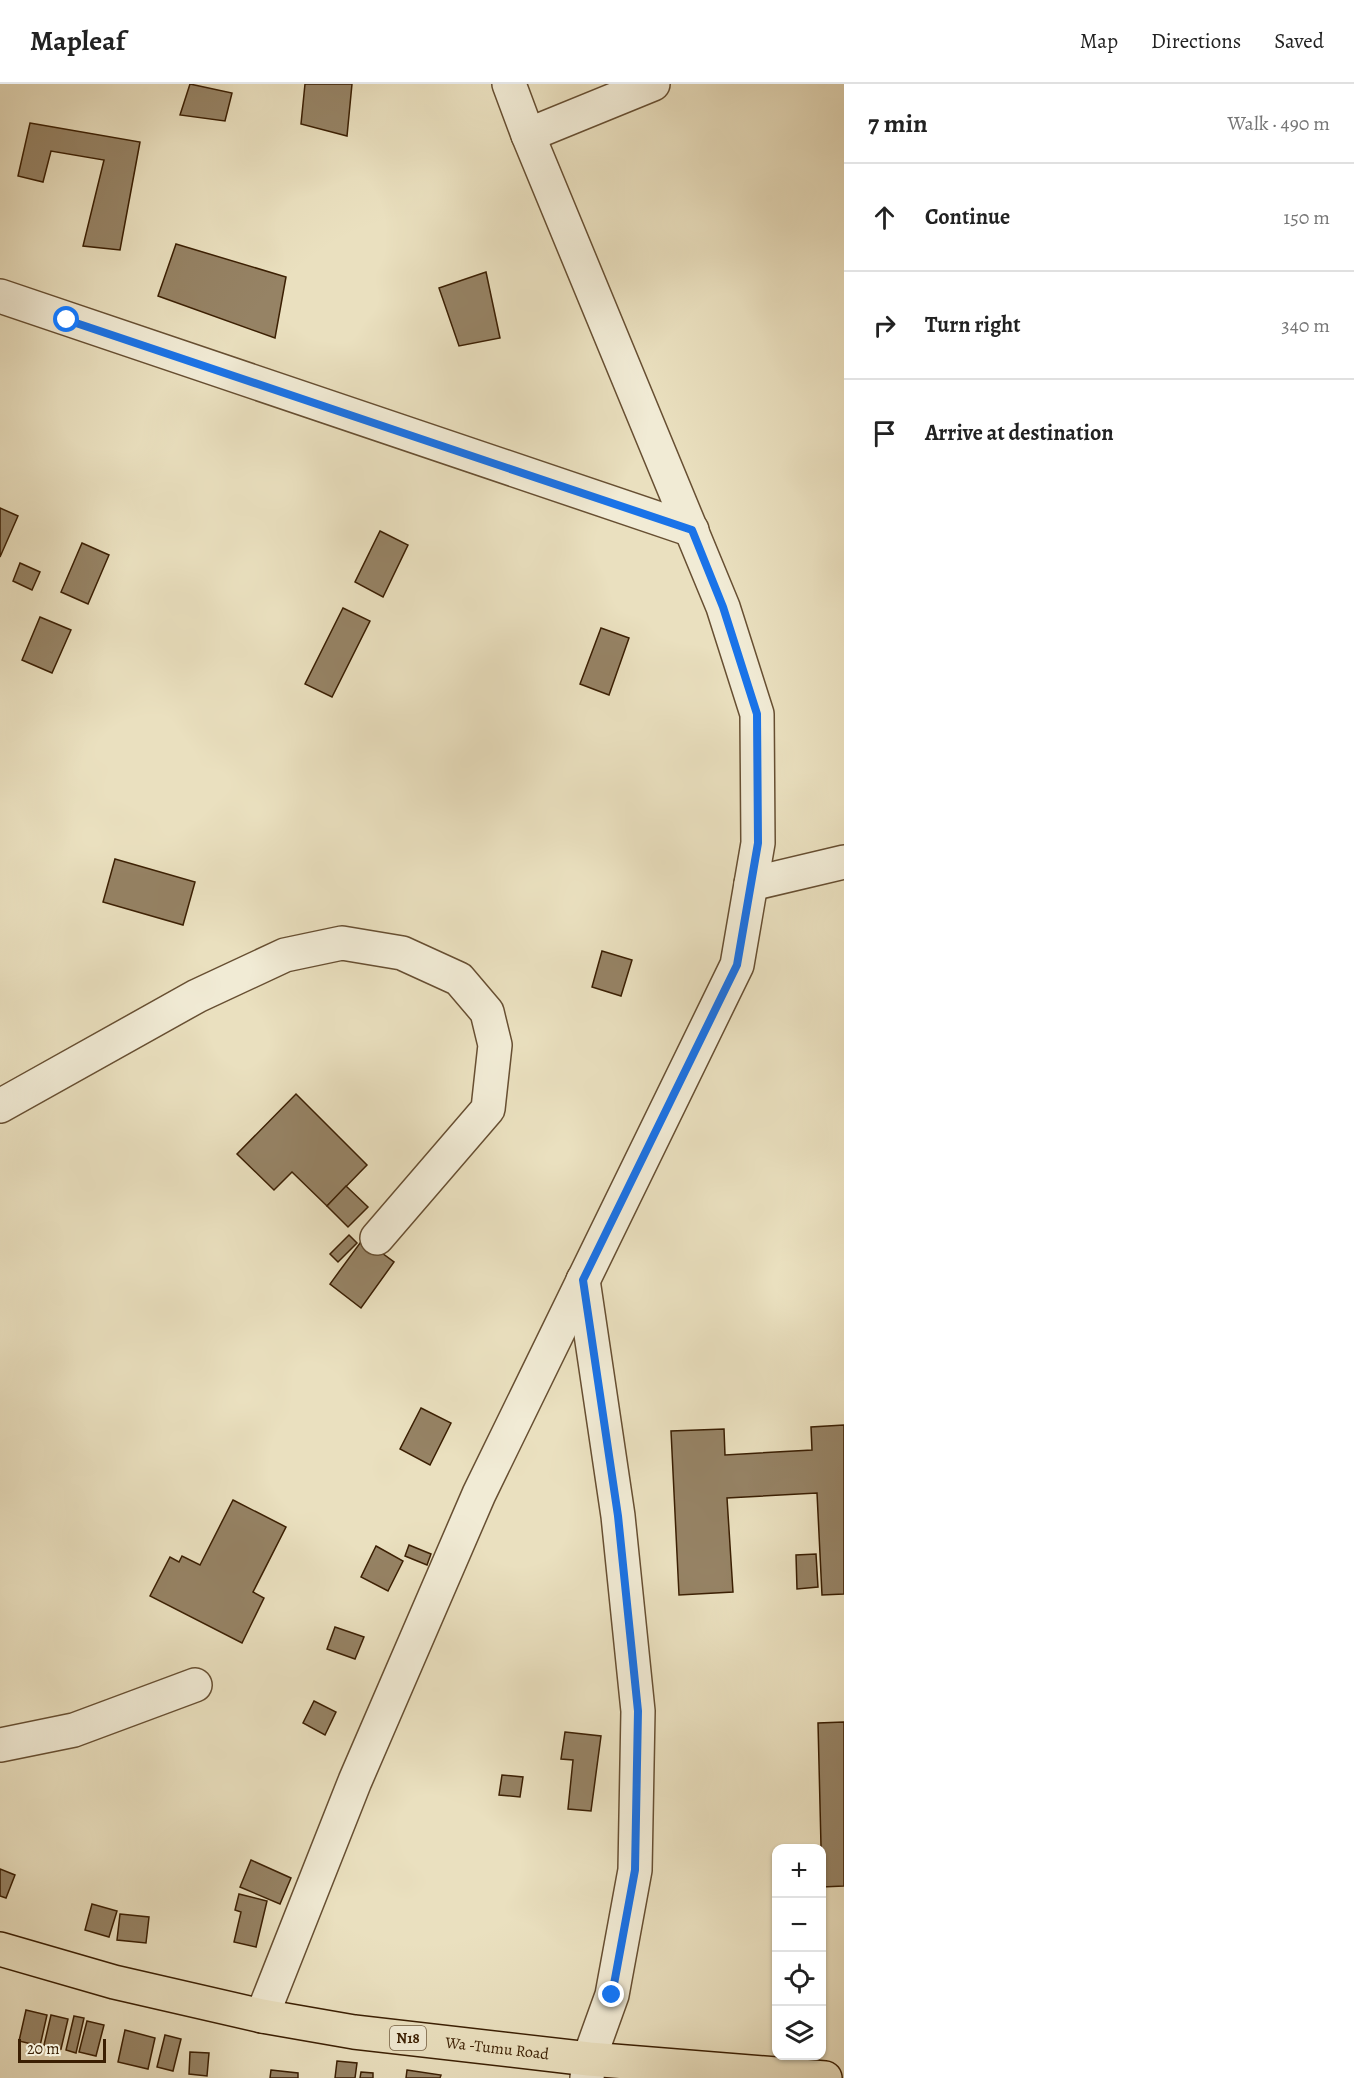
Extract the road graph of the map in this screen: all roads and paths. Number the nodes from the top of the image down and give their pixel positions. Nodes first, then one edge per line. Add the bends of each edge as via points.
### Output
1 (509, 84) edge
2 (653, 84) edge
3 (528, 135) junction
4 (0, 296) edge
5 (692, 530) junction
6 (844, 862) edge
7 (751, 884) junction
8 (0, 1106) edge
9 (377, 1238) dead end
10 (583, 1280) junction
11 (195, 1685) dead end
12 (0, 1745) edge
13 (0, 1949) edge
14 (262, 2016) junction
15 (588, 2068) edge
16 (825, 2078) edge

1 - 3 street
2 - 3 street
3 - 5 street
4 - 5 street
5 - 7 street via 723,607 757,714 758,843
6 - 7 street
7 - 10 street via 737,965
8 - 9 street via 197,996 285,956 342,943 402,953 459,979 487,1012 495,1045 488,1109
10 - 14 street via 479,1494 355,1781
10 - 15 street via 618,1516 638,1711 635,1870 612,1995
11 - 12 street via 74,1730
13 - 14 highway, Wa -Tumu Road / N18 via 114,1982
14 - 15 highway, Wa -Tumu Road / N18
15 - 16 highway, Wa -Tumu Road / N18

